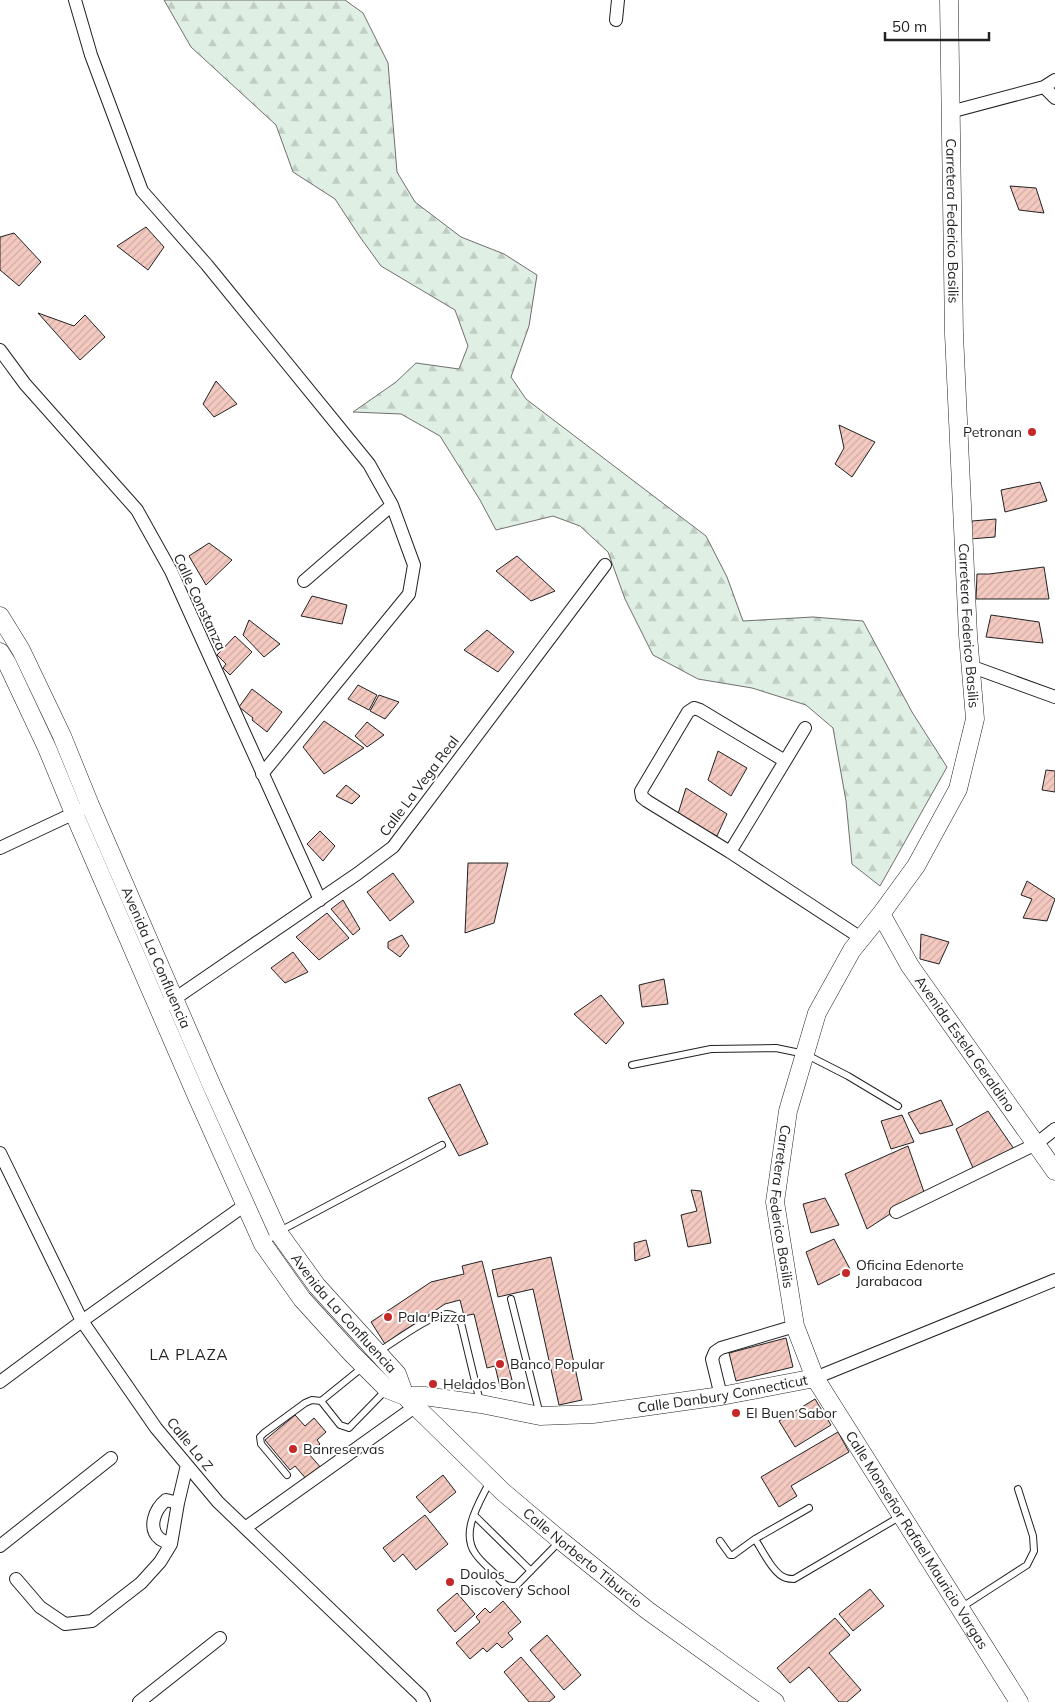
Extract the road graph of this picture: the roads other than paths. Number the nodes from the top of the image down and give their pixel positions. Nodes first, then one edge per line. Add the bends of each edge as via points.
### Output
1 (75, 0) edge
2 (618, 0) edge
3 (947, 2) edge
4 (616, 20) dead end
5 (1050, 83) edge
6 (1055, 98) edge
7 (950, 112) junction
8 (0, 350) edge
9 (392, 505) junction
10 (605, 565) dead end
11 (304, 580) dead end
12 (0, 616) edge
13 (0, 652) edge
14 (970, 666) junction
15 (1055, 697) edge
16 (805, 728) dead end
17 (785, 761) junction
18 (262, 774) junction
19 (90, 805) junction
20 (74, 813) junction
21 (0, 848) edge
22 (730, 852) junction
23 (320, 900) junction
24 (881, 914) junction
25 (862, 938) junction
26 (176, 999) junction
27 (160, 1010) junction
28 (805, 1054) junction
29 (632, 1065) dead end
30 (898, 1106) dead end
31 (1055, 1129) edge
32 (1036, 1144) junction
33 (442, 1145) dead end
34 (0, 1153) edge
35 (1055, 1171) edge
36 (245, 1204) junction
37 (896, 1212) dead end
38 (278, 1232) junction
39 (264, 1244) junction
40 (1055, 1280) edge
41 (511, 1299) dead end
42 (82, 1320) junction
43 (795, 1326) junction
44 (377, 1353) junction
45 (364, 1366) junction
46 (815, 1378) junction
47 (0, 1382) edge
48 (387, 1389) junction
49 (721, 1396) junction
50 (320, 1401) junction
51 (410, 1401) junction
52 (481, 1404) junction
53 (540, 1416) junction
54 (112, 1458) dead end
55 (187, 1465) junction
56 (287, 1475) dead end
57 (490, 1480) junction
58 (1018, 1489) dead end
59 (178, 1503) junction
60 (809, 1508) dead end
61 (474, 1515) junction
62 (902, 1516) junction
63 (245, 1528) junction
64 (755, 1539) junction
65 (560, 1540) junction
66 (720, 1541) dead end
67 (171, 1544) junction
68 (0, 1546) edge
69 (531, 1571) junction
70 (16, 1579) dead end
71 (961, 1608) junction
72 (220, 1638) dead end
73 (139, 1702) edge
74 (424, 1702) edge
75 (775, 1702) edge
76 (1019, 1702) edge

1 - 9 street via 91,55 142,190 368,464
2 - 4 street
3 - 7 street, Carretera Federico Basilis
5 - 6 street
5 - 7 street
7 - 14 street, Carretera Federico Basilis via 954,334
8 - 18 street, Calle Constanza via 25,384 137,510 171,571
9 - 11 street
9 - 18 street via 414,565 409,594
10 - 23 street, Calle La Vega Real via 393,847
12 - 19 street, Avenida La Confluencia via 21,650 62,736
13 - 20 street, Avenida La Confluencia via 48,748
14 - 15 street
14 - 24 street, Carretera Federico Basilis via 975,719 958,789 916,866
16 - 17 street
17 - 22 street
17 - 22 street via 700,710 694,708 688,712 641,791 642,797
18 - 23 street, Calle Constanza
19 - 20 street
19 - 26 street, Avenida La Confluencia
20 - 21 street
20 - 27 street, Avenida La Confluencia
22 - 25 street
23 - 26 street, Calle La Vega Real
24 - 25 street, Carretera Federico Basilis
24 - 32 street, Avenida Estela Geraldino via 910,966
25 - 28 street, Carretera Federico Basilis via 817,1013
26 - 27 street, Calle La Vega Real
26 - 38 street, Avenida La Confluencia
27 - 36 street, Avenida La Confluencia
28 - 29 lane via 776,1048 711,1049
28 - 30 lane
28 - 43 street, Carretera Federico Basilis via 788,1112 775,1202
31 - 32 street
32 - 35 street, Avenida Estela Geraldino
32 - 37 street
33 - 38 lane
34 - 42 street, Calle La Z
36 - 39 street, Avenida La Confluencia
36 - 42 street
38 - 39 lane
38 - 44 street, Avenida La Confluencia via 316,1286
39 - 45 street, Avenida La Confluencia via 302,1299
40 - 46 street, Calle Danbury Connecticut
41 - 53 lane
42 - 47 street
42 - 55 street, Calle La Z via 156,1428
43 - 46 street, Carretera Federico Basilis
43 - 49 street via 715,1352 712,1359
44 - 51 street, Avenida La Confluencia via 397,1374
44 - 52 lane via 426,1322 447,1314 454,1315 461,1323
45 - 48 street, Avenida La Confluencia
45 - 50 lane
46 - 49 street, Calle Danbury Connecticut
46 - 62 street, Calle Monseñor Rafael Mauricio Vargas
48 - 50 lane via 349,1428 340,1425
48 - 51 street, Avenida La Confluencia
49 - 53 street, Calle Danbury Connecticut via 592,1414
50 - 56 lane via 305,1403 260,1437 261,1444
51 - 52 street, Calle Danbury Connecticut via 424,1396
51 - 57 street, Calle Norberto Tiburcio
51 - 63 street
52 - 53 street, Calle Danbury Connecticut
54 - 68 street
55 - 59 street
55 - 63 street, Calle La Z
57 - 61 lane
57 - 65 street, Calle Norberto Tiburcio
58 - 71 lane via 1033,1536 1034,1551 1027,1565
59 - 67 street
59 - 67 street via 166,1500 153,1518 155,1532 160,1539
60 - 64 lane
61 - 69 lane
61 - 69 lane via 469,1529 475,1553 503,1583 516,1586
62 - 64 lane via 794,1579 778,1573
62 - 71 street, Calle Monseñor Rafael Mauricio Vargas
63 - 74 street, Calle La Z
64 - 66 lane via 733,1555
65 - 69 lane
65 - 75 street, Calle Norberto Tiburcio via 646,1610
67 - 70 street via 141,1583 92,1621 65,1624 40,1607
71 - 76 street, Calle Monseñor Rafael Mauricio Vargas
72 - 73 street

